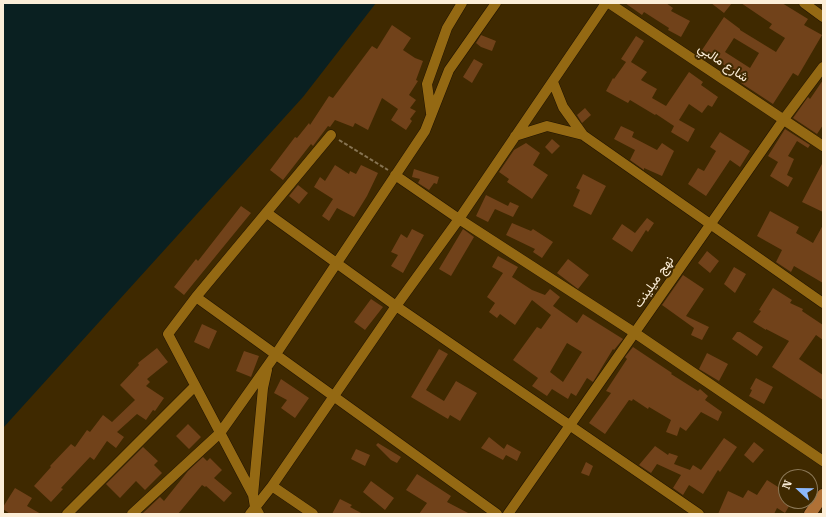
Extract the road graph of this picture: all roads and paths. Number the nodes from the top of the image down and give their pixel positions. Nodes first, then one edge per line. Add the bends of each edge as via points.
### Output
1 (462, 3) edge
2 (496, 3) edge
3 (608, 3) edge
4 (804, 3) edge
5 (823, 17) edge
6 (823, 67) edge
7 (554, 82) junction
8 (432, 115) junction
9 (784, 119) junction
10 (330, 135) joint
11 (583, 135) junction
12 (515, 136) junction
13 (823, 146) edge
14 (396, 175) junction
15 (268, 213) junction
16 (459, 219) junction
17 (711, 224) junction
18 (337, 263) junction
19 (196, 297) junction
20 (823, 302) edge
21 (396, 306) junction
22 (635, 333) junction
23 (276, 354) junction
24 (268, 364) junction
25 (195, 386) junction
26 (333, 397) junction
27 (570, 426) junction
28 (220, 433) junction
29 (823, 461) edge
30 (272, 486) junction
31 (823, 494) edge
32 (253, 495) junction
33 (254, 512) edge
34 (67, 514) edge
35 (132, 514) edge
36 (313, 514) edge
37 (497, 514) edge
38 (508, 514) edge
39 (699, 514) edge
40 (810, 514) edge

1 - 8 street via 447,28 427,84
2 - 8 street via 449,70
3 - 7 street
3 - 9 street, شارع مالبي
4 - 5 street
6 - 9 street, نهج ميلينت
7 - 11 street via 563,107
7 - 12 street
8 - 14 street via 425,131
9 - 13 street, شارع مالبي
9 - 17 street, نهج ميلينت
10 - 14 path
10 - 15 street
11 - 12 street via 547,126
11 - 17 street
12 - 16 street
14 - 16 street
14 - 18 street
15 - 18 street
15 - 19 street
16 - 21 street
16 - 22 street
17 - 20 street
17 - 22 street, نهج ميلينت
18 - 21 street
18 - 23 street
19 - 23 street
19 - 25 street via 168,334
21 - 26 street
21 - 27 street
22 - 27 street, نهج ميلينت
22 - 29 street
23 - 24 street
23 - 26 street
24 - 28 street
24 - 32 street via 263,388
25 - 28 street
25 - 34 street
26 - 30 street
26 - 37 street
27 - 38 street, نهج ميلينت
27 - 39 street
28 - 32 street
28 - 35 street
30 - 33 street
30 - 36 street
31 - 40 main road
32 - 33 street

